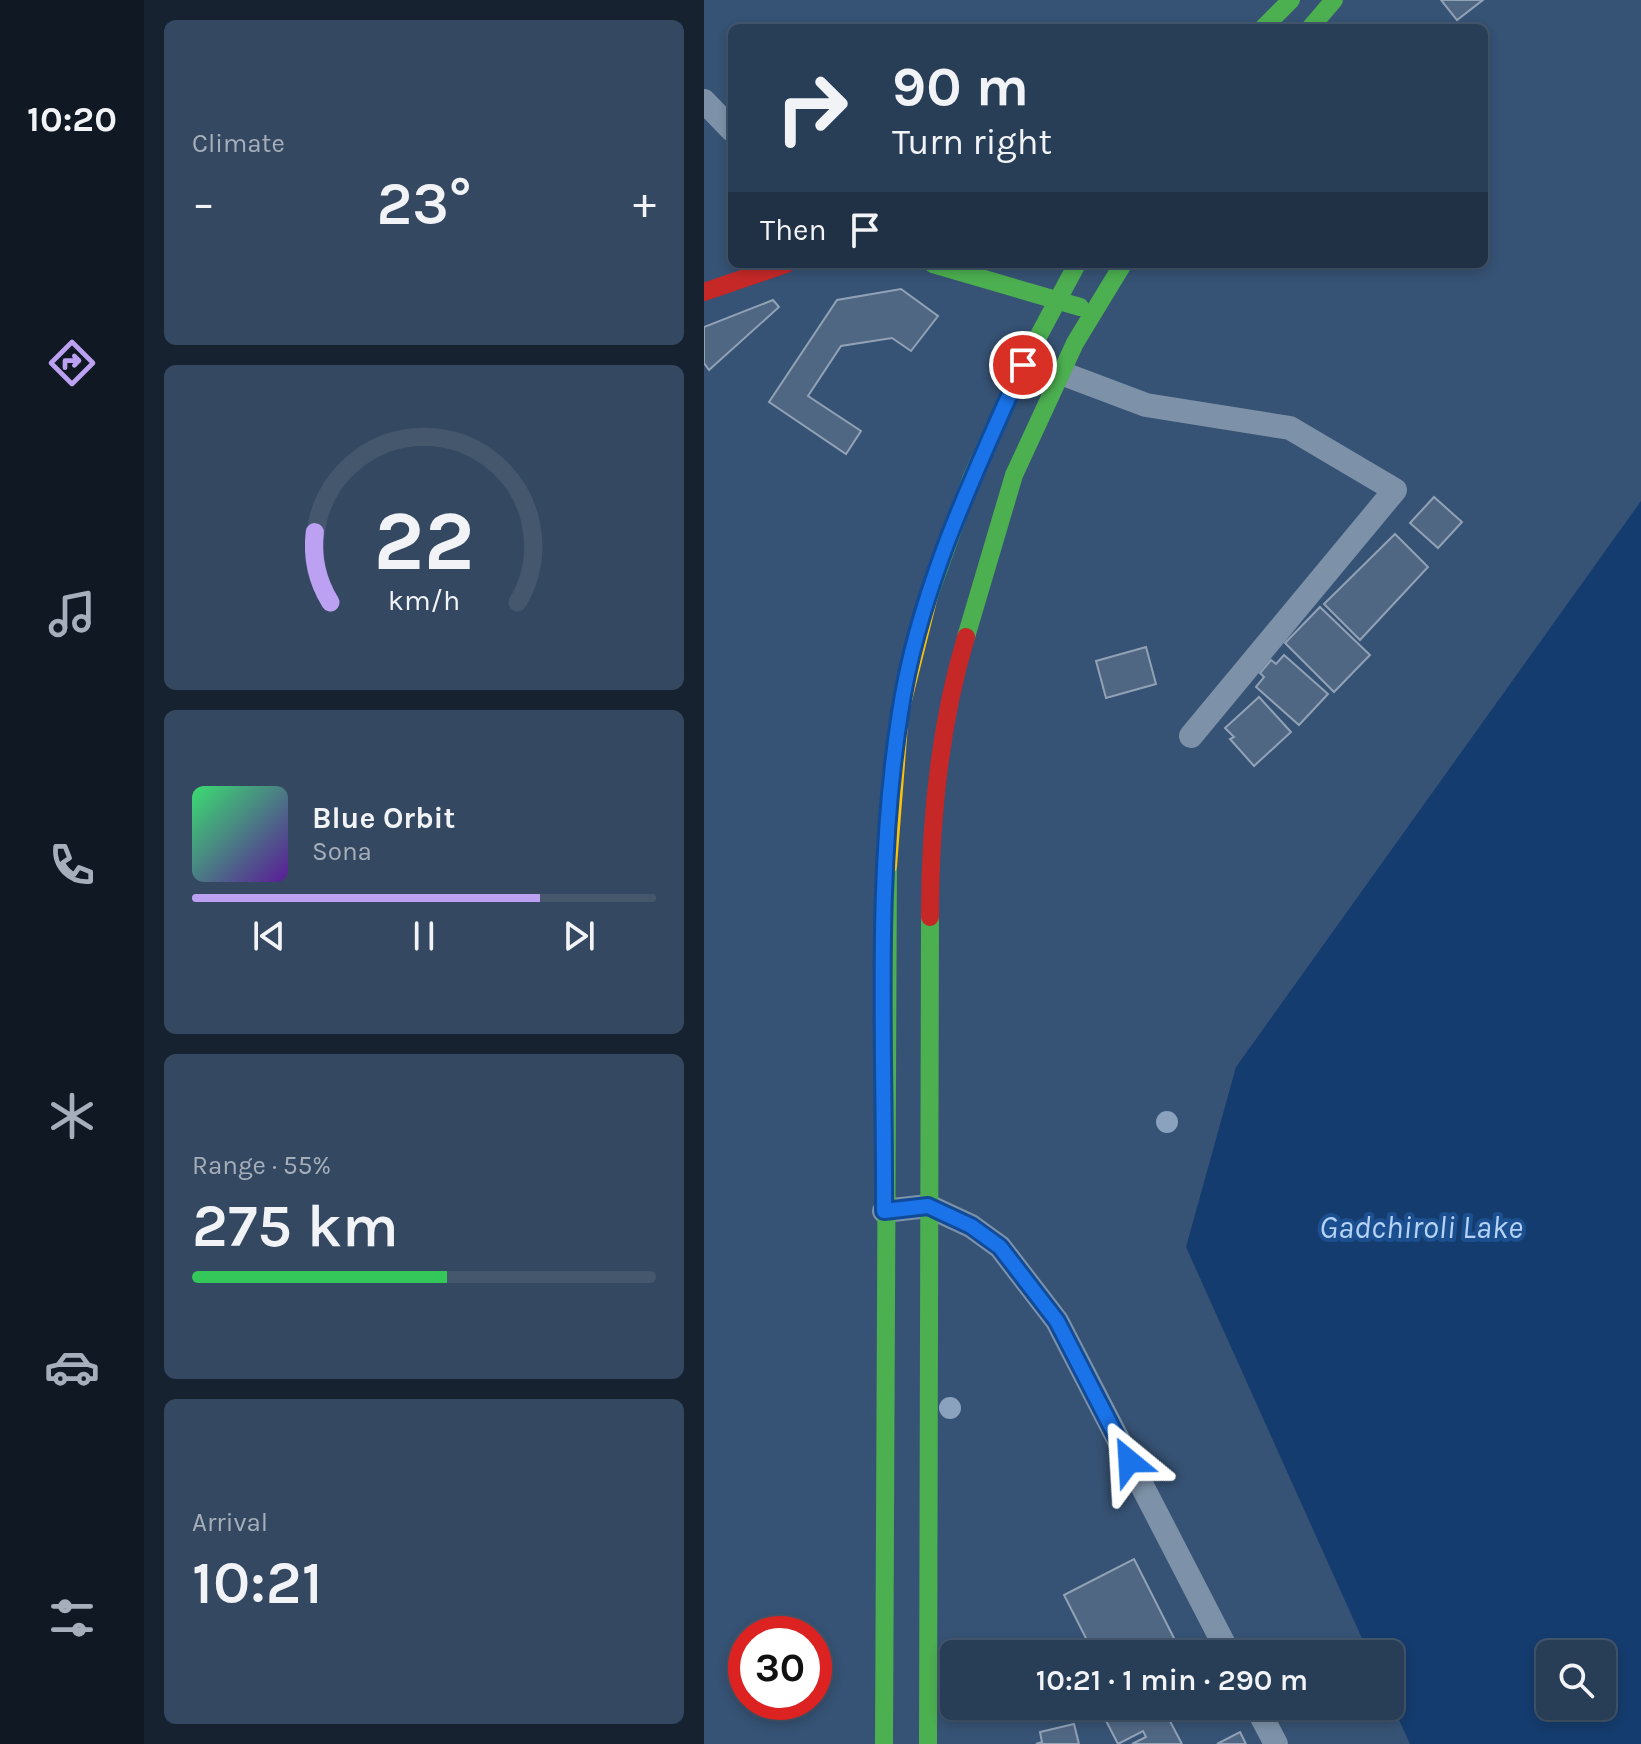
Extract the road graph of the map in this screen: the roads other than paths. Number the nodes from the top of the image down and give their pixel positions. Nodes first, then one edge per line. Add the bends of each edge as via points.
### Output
1 (1291, 0) edge
2 (1334, 0) edge
3 (1267, 24) edge
4 (1313, 24) edge
5 (704, 101) edge
6 (728, 126) edge
7 (774, 268) edge
8 (947, 268) edge
9 (1075, 268) edge
10 (1121, 268) edge
11 (704, 292) edge
12 (1058, 300) junction
13 (1094, 311) junction
14 (1061, 373) junction
15 (1191, 736) dead end
16 (928, 1206) junction
17 (884, 1211) junction
18 (1222, 1640) edge
19 (1263, 1720) edge
20 (884, 1744) edge
21 (928, 1744) edge
22 (1276, 1744) edge

1 - 3 main road
2 - 4 main road
5 - 6 street
7 - 11 main road
8 - 12 main road
9 - 12 main road
10 - 13 main road
12 - 13 main road
12 - 17 main road via 971,479 928,599 900,712 886,897
13 - 14 main road
14 - 15 street via 1146,405 1290,428 1395,490
14 - 16 main road via 1014,475 957,666 930,829
16 - 17 street
16 - 18 street via 1000,1247 1057,1321
16 - 21 main road
17 - 20 main road
19 - 22 street

